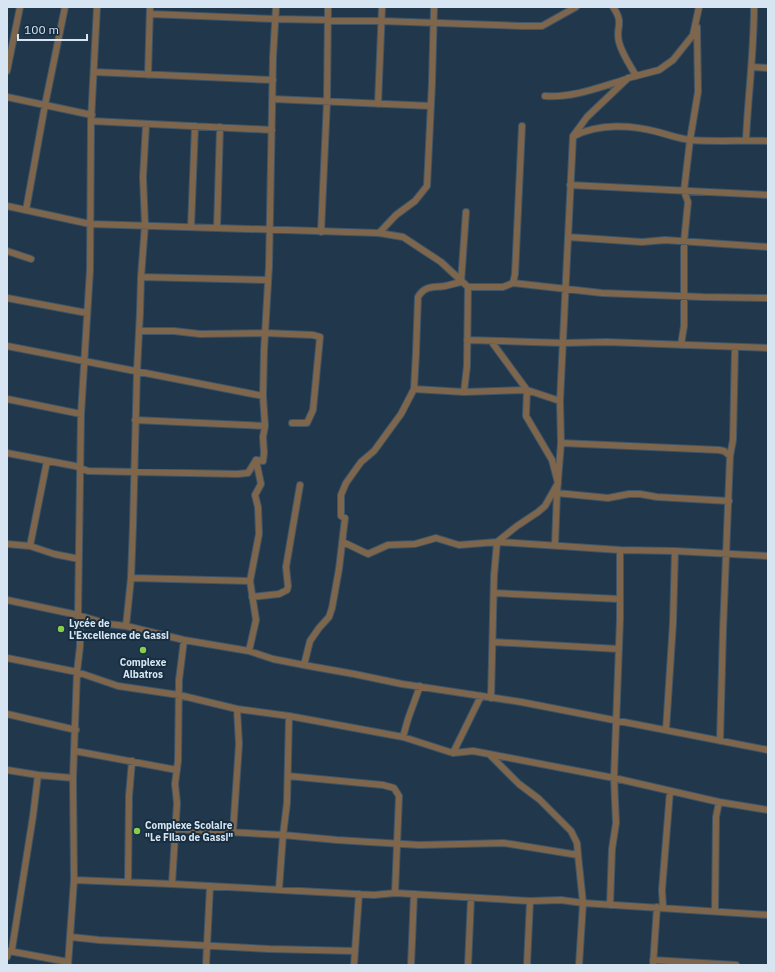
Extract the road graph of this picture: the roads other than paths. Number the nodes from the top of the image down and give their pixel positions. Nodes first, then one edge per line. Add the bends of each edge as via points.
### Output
1 (20, 7) edge
2 (65, 7) edge
3 (97, 7) edge
4 (150, 7) edge
5 (276, 7) edge
6 (328, 7) edge
7 (382, 7) edge
8 (434, 7) edge
9 (576, 7) edge
10 (613, 7) edge
11 (699, 7) edge
12 (754, 7) edge
13 (150, 14) junction
14 (697, 16) junction
15 (275, 19) junction
16 (327, 20) junction
17 (381, 21) junction
18 (434, 24) junction
19 (752, 67) junction
20 (768, 68) edge
21 (7, 71) edge
22 (94, 72) junction
23 (148, 75) junction
24 (636, 76) junction
25 (628, 78) junction
26 (273, 80) junction
27 (544, 96) dead end
28 (7, 97) edge
29 (273, 99) junction
30 (327, 101) junction
31 (378, 104) junction
32 (45, 105) junction
33 (431, 106) junction
34 (91, 118) junction
35 (146, 125) junction
36 (195, 126) junction
37 (522, 126) dead end
38 (220, 127) junction
39 (272, 130) junction
40 (573, 136) junction
41 (690, 140) junction
42 (746, 140) junction
43 (768, 141) edge
44 (570, 186) junction
45 (684, 191) junction
46 (768, 196) edge
47 (7, 206) edge
48 (26, 210) junction
49 (466, 212) dead end
50 (90, 224) junction
51 (144, 225) junction
52 (190, 227) junction
53 (217, 228) junction
54 (269, 230) junction
55 (321, 232) junction
56 (379, 233) junction
57 (568, 237) junction
58 (684, 242) junction
59 (768, 247) edge
60 (7, 251) edge
61 (31, 258) dead end
62 (141, 277) junction
63 (268, 280) junction
64 (461, 282) junction
65 (513, 283) junction
66 (468, 287) junction
67 (565, 289) junction
68 (685, 296) junction
69 (7, 298) edge
70 (768, 298) edge
71 (87, 313) junction
72 (140, 331) junction
73 (265, 333) junction
74 (467, 340) junction
75 (491, 341) junction
76 (563, 343) junction
77 (681, 345) junction
78 (7, 346) edge
79 (735, 348) junction
80 (768, 348) edge
81 (85, 362) junction
82 (137, 371) junction
83 (414, 389) junction
84 (527, 390) junction
85 (464, 392) junction
86 (263, 396) junction
87 (7, 398) edge
88 (560, 401) junction
89 (81, 414) junction
90 (135, 420) junction
91 (292, 424) dead end
92 (265, 426) junction
93 (561, 443) junction
94 (7, 453) edge
95 (730, 456) junction
96 (256, 460) junction
97 (47, 461) junction
98 (80, 468) junction
99 (134, 473) junction
100 (558, 483) junction
101 (300, 485) dead end
102 (557, 493) junction
103 (729, 501) junction
104 (343, 542) junction
105 (497, 542) junction
106 (7, 544) edge
107 (555, 544) junction
108 (30, 546) junction
109 (620, 550) junction
110 (675, 551) junction
111 (727, 553) junction
112 (768, 556) edge
113 (79, 559) junction
114 (131, 578) junction
115 (250, 581) junction
116 (494, 593) junction
117 (252, 597) junction
118 (619, 599) junction
119 (7, 600) edge
120 (78, 615) junction
121 (126, 626) junction
122 (184, 640) junction
123 (493, 642) junction
124 (619, 649) junction
125 (249, 651) junction
126 (7, 658) edge
127 (304, 665) junction
128 (77, 672) junction
129 (420, 686) junction
130 (179, 695) junction
131 (481, 696) junction
132 (491, 698) junction
133 (237, 709) junction
134 (7, 714) edge
135 (289, 716) junction
136 (616, 720) junction
137 (76, 730) junction
138 (666, 730) junction
139 (403, 737) junction
140 (720, 741) junction
141 (768, 750) edge
142 (74, 751) junction
143 (453, 753) junction
144 (489, 754) junction
145 (132, 761) junction
146 (7, 770) edge
147 (177, 770) junction
148 (38, 775) junction
149 (288, 776) junction
150 (73, 778) junction
151 (614, 778) junction
152 (670, 791) junction
153 (719, 802) junction
154 (768, 810) edge
155 (175, 829) junction
156 (233, 832) junction
157 (282, 835) junction
158 (397, 844) junction
159 (578, 855) junction
160 (74, 880) junction
161 (128, 882) junction
162 (172, 884) junction
163 (210, 886) junction
164 (279, 889) junction
165 (395, 893) junction
166 (359, 894) junction
167 (414, 894) junction
168 (471, 898) junction
169 (530, 900) junction
170 (583, 903) junction
171 (610, 904) junction
172 (660, 907) junction
173 (715, 911) junction
174 (768, 915) edge
175 (71, 937) junction
176 (208, 945) junction
177 (9, 951) junction
178 (355, 951) junction
179 (7, 957) edge
180 (653, 963) edge
181 (68, 964) edge
182 (712, 964) edge
183 (206, 965) edge
184 (354, 965) edge
185 (411, 965) edge
186 (468, 965) edge
187 (527, 965) edge
188 (579, 965) edge
189 (736, 965) edge

1 - 21 street
2 - 32 street
3 - 22 street
4 - 13 street
5 - 15 street
6 - 16 street
7 - 17 street
8 - 18 street
9 - 18 street via 542,26
10 - 24 street via 620,22 619,42
11 - 14 street
12 - 19 street
13 - 15 street
13 - 23 street
14 - 24 street via 693,35 673,60 659,70
14 - 41 street via 698,92
15 - 16 street
15 - 26 street
16 - 17 street
16 - 30 street
17 - 18 street
17 - 31 street
18 - 33 street
19 - 20 street
19 - 42 street
22 - 23 street
22 - 34 street
23 - 26 street
24 - 25 street
25 - 27 street via 565,96
25 - 40 street via 587,117
26 - 29 street
28 - 32 street
29 - 30 street
29 - 39 street
30 - 31 street
30 - 55 street
31 - 33 street
32 - 34 street
32 - 48 street
33 - 56 street via 427,186 415,201 396,215
34 - 35 street
34 - 50 street
35 - 36 street
35 - 51 street
36 - 38 street
36 - 52 street
37 - 65 street
38 - 39 street
38 - 53 street
39 - 54 street
40 - 41 street via 599,127 643,129
40 - 44 street
41 - 42 street
41 - 45 street
42 - 43 street
44 - 45 street
44 - 57 street
45 - 46 street
45 - 58 street via 688,202
47 - 48 street
48 - 50 street
49 - 64 street
50 - 51 street
50 - 71 street
51 - 52 street
51 - 62 street
52 - 53 street
53 - 54 street
54 - 55 street
54 - 63 street
55 - 56 street
56 - 64 street via 403,237 441,262
57 - 58 street
57 - 67 street
58 - 59 street
58 - 68 street
60 - 61 street
62 - 63 street
62 - 72 street
63 - 73 street
64 - 66 street
64 - 83 street via 421,291 418,297
65 - 66 street via 503,287
65 - 67 street
66 - 74 street
67 - 68 street
67 - 76 street
68 - 70 street
68 - 77 street
69 - 71 street
71 - 81 street
72 - 73 street via 200,334
72 - 82 street
73 - 86 street
73 - 91 street via 320,337 313,410 307,424
74 - 75 street
74 - 85 street
75 - 76 street
75 - 84 street
76 - 77 street
76 - 88 street
77 - 79 street
78 - 81 street
79 - 80 street
79 - 95 street
81 - 82 street
81 - 89 street
82 - 86 street
82 - 90 street
83 - 85 street
83 - 104 street via 401,414 346,483 341,495 341,516 345,518
84 - 85 street
84 - 88 street
84 - 100 street via 526,416 552,460
86 - 92 street
87 - 89 street
88 - 93 street
89 - 98 street
90 - 92 street
90 - 99 street
92 - 96 street via 263,461
93 - 95 street via 719,450
93 - 100 street
94 - 97 street
95 - 103 street
96 - 99 street via 248,474
96 - 115 street via 261,484 255,495 259,534
97 - 98 street
97 - 108 street
98 - 99 street via 88,471
98 - 113 street
99 - 114 street
100 - 102 street
100 - 105 street via 545,506
101 - 117 street via 286,567 287,590 279,594
102 - 103 street via 608,498 640,494 657,498
102 - 107 street
103 - 111 street
104 - 105 street via 368,554 388,545 415,544 436,538 459,545
104 - 127 street via 332,608 329,617 310,641
105 - 107 street
105 - 116 street
106 - 108 street
107 - 109 street
108 - 113 street
109 - 110 street
109 - 118 street
110 - 111 street
110 - 138 street
111 - 112 street
111 - 140 street
113 - 120 street
114 - 115 street
114 - 121 street
115 - 117 street
116 - 118 street
116 - 123 street
117 - 125 street via 256,620
118 - 124 street
119 - 120 street
120 - 121 street via 108,624
120 - 128 street via 80,646
121 - 122 street
122 - 125 street
122 - 130 street
123 - 124 street
123 - 132 street
124 - 136 street
125 - 127 street
126 - 128 street
127 - 129 street
128 - 130 street via 118,686
128 - 137 street
129 - 131 street
129 - 139 street
130 - 133 street
130 - 147 street
131 - 132 street
131 - 143 street
132 - 136 street
133 - 135 street
133 - 156 street via 239,744
134 - 137 street
135 - 139 street
135 - 149 street
136 - 138 street
136 - 151 street
137 - 142 street
138 - 140 street
139 - 143 street
140 - 141 street
142 - 145 street
142 - 150 street
143 - 144 street via 473,751
144 - 151 street
144 - 159 street via 519,784 539,798 571,831 577,843
145 - 147 street
145 - 161 street
146 - 148 street
147 - 155 street
148 - 150 street
148 - 177 street via 19,909 12,949
149 - 157 street
149 - 158 street via 394,788 399,796
150 - 160 street
151 - 152 street
151 - 171 street via 616,823 612,848
152 - 153 street
152 - 172 street
153 - 154 street
153 - 173 street via 716,817
155 - 156 street
155 - 162 street
156 - 157 street
157 - 158 street
157 - 164 street
158 - 159 street via 504,843
158 - 165 street
159 - 170 street
160 - 161 street
160 - 175 street
161 - 162 street
162 - 163 street
163 - 164 street
163 - 176 street
164 - 166 street
165 - 166 street
165 - 167 street
166 - 178 street
167 - 168 street
167 - 185 street
168 - 169 street
168 - 186 street
169 - 170 street
169 - 187 street
170 - 171 street
170 - 188 street
171 - 172 street
172 - 173 street
172 - 180 street
173 - 174 street
175 - 176 street
175 - 181 street
176 - 178 street
176 - 183 street
177 - 179 street
177 - 181 street
178 - 184 street
180 - 182 street
182 - 189 street

